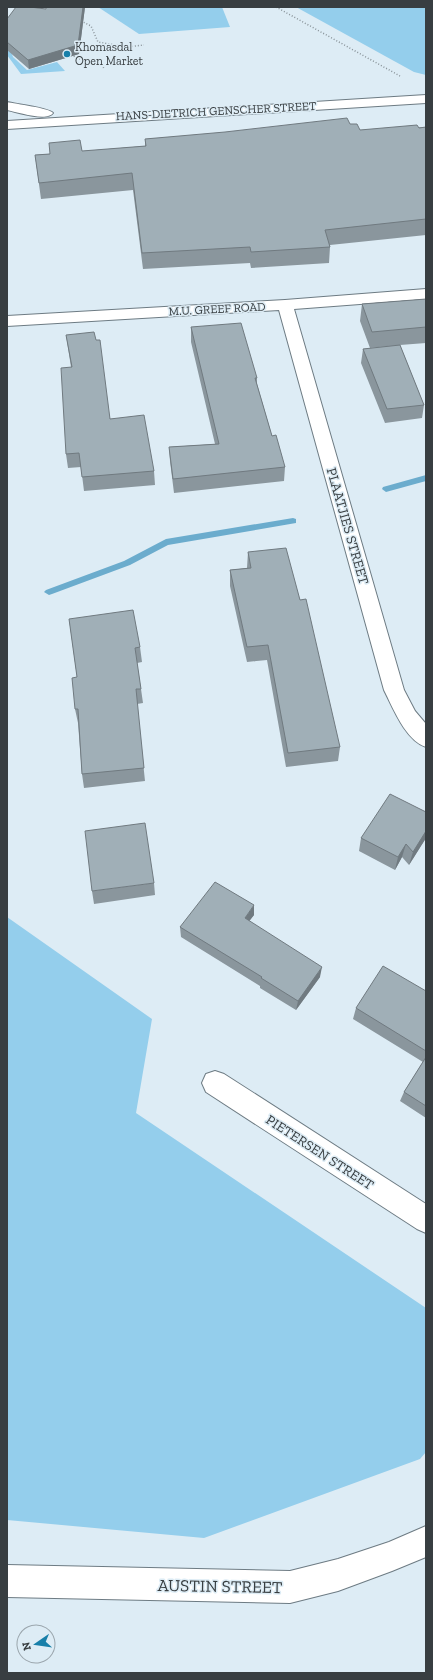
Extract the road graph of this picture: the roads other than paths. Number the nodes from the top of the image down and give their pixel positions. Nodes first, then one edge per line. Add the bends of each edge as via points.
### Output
1 (426, 99) edge
2 (7, 106) edge
3 (116, 117) junction
4 (7, 125) edge
5 (426, 294) edge
6 (285, 305) junction
7 (7, 322) edge
8 (426, 739) edge
9 (215, 1084) dead end
10 (426, 1220) edge
11 (426, 1541) edge
12 (7, 1581) edge

1 - 3 street, HANS-DIETRICH GENSCHER STREET
2 - 3 street via 33,112
3 - 4 street, HANS-DIETRICH GENSCHER STREET
5 - 6 street, M.U. GREEF ROAD
6 - 7 street, M.U. GREEF ROAD
6 - 8 street, PLAATJIES STREET via 394,690 407,716
9 - 10 street, PIETERSEN STREET
11 - 12 street, AUSTIN STREET via 338,1575 290,1587

